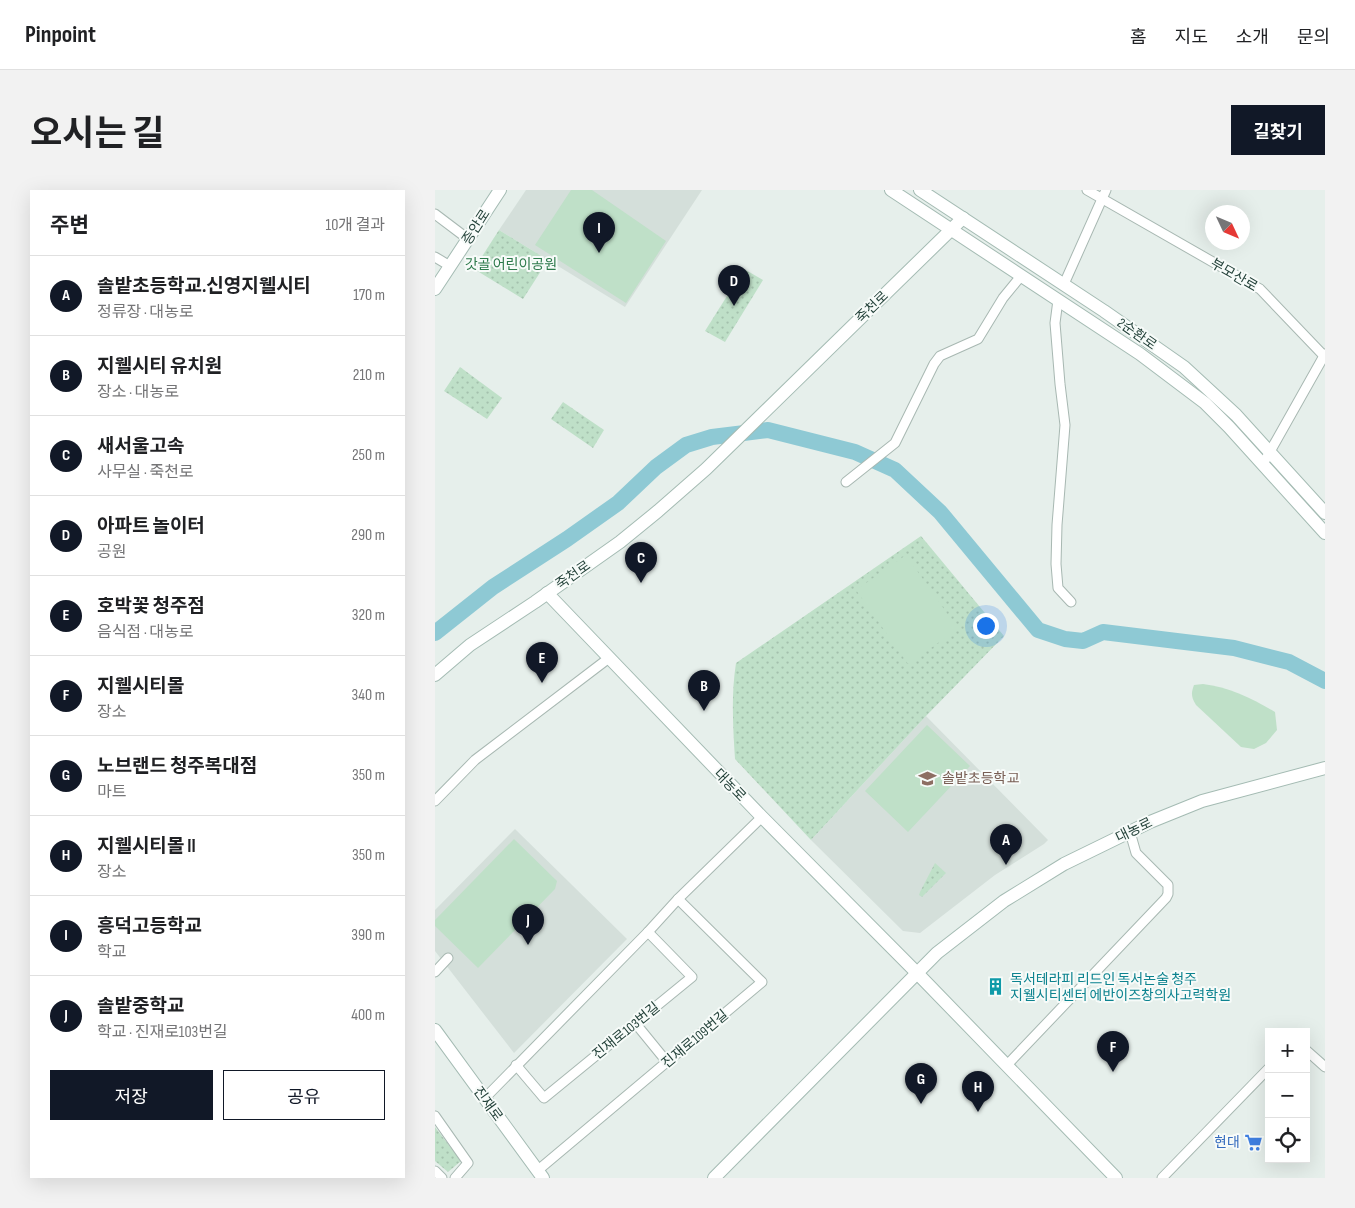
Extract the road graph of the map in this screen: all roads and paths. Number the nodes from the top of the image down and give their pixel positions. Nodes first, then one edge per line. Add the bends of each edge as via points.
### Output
1 (501, 190) edge
2 (891, 190) edge
3 (920, 190) edge
4 (1087, 190) edge
5 (1106, 190) edge
6 (1102, 199) junction
7 (435, 214) edge
8 (963, 218) junction
9 (951, 230) junction
10 (468, 239) junction
11 (435, 257) edge
12 (450, 266) junction
13 (1021, 276) junction
14 (1064, 284) junction
15 (435, 289) edge
16 (1058, 300) junction
17 (1324, 355) edge
18 (1270, 452) junction
19 (1263, 464) junction
20 (846, 482) dead end
21 (1325, 513) edge
22 (1325, 533) edge
23 (547, 593) junction
24 (1071, 602) dead end
25 (609, 658) junction
26 (435, 675) edge
27 (1325, 768) edge
28 (435, 802) edge
29 (762, 817) junction
30 (1130, 832) junction
31 (678, 899) junction
32 (649, 932) junction
33 (448, 958) dead end
34 (435, 972) edge
35 (917, 973) junction
36 (636, 1024) junction
37 (435, 1030) edge
38 (1310, 1054) edge
39 (667, 1062) junction
40 (516, 1065) junction
41 (1007, 1065) junction
42 (1325, 1067) edge
43 (1265, 1072) edge
44 (484, 1099) junction
45 (435, 1116) edge
46 (435, 1171) edge
47 (539, 1175) edge
48 (442, 1178) edge
49 (455, 1178) edge
50 (714, 1178) edge
51 (1116, 1178) edge
52 (1162, 1178) edge

1 - 10 street, 증안로
2 - 9 street, 2순환로
3 - 8 street, 2순환로
4 - 6 street, 부모산로
5 - 6 street
6 - 14 street
6 - 17 street, 부모산로 via 1259,289
7 - 10 street
8 - 9 street, 죽천로
8 - 14 street, 2순환로
9 - 13 street, 2순환로
9 - 23 street, 죽천로 via 706,469 620,542
10 - 12 street, 증안로
11 - 12 street
12 - 15 street, 증안로
13 - 16 street, 2순환로
13 - 20 street via 978,339 940,356 895,443
14 - 18 street, 2순환로 via 1184,367
16 - 19 street, 2순환로 via 1140,354 1205,403
16 - 24 street via 1055,323 1065,425 1056,564 1058,588
17 - 18 street
18 - 19 street
18 - 21 street, 2순환로
19 - 22 street, 2순환로
23 - 25 street, 대농로
23 - 26 street, 죽천로 via 470,645
25 - 28 street via 475,760
25 - 29 street, 대농로
27 - 30 street, 대농로 via 1202,801
29 - 31 street
29 - 35 street, 대농로
30 - 35 street, 대농로 via 1064,864 1004,901 937,953
30 - 41 street via 1136,852 1168,885 1166,898
31 - 32 street
31 - 39 street, 진재로109번길 via 762,982
32 - 36 street, 진재로103번길 via 692,977
32 - 40 street
33 - 34 street
35 - 41 street
35 - 50 street, 대농로
36 - 39 street
36 - 40 street, 진재로103번길 via 544,1098
37 - 44 street, 진재로
38 - 42 street
39 - 47 street, 진재로109번길
40 - 44 street
41 - 51 street
43 - 52 street
44 - 47 street, 진재로
45 - 49 street via 469,1163
46 - 48 street

